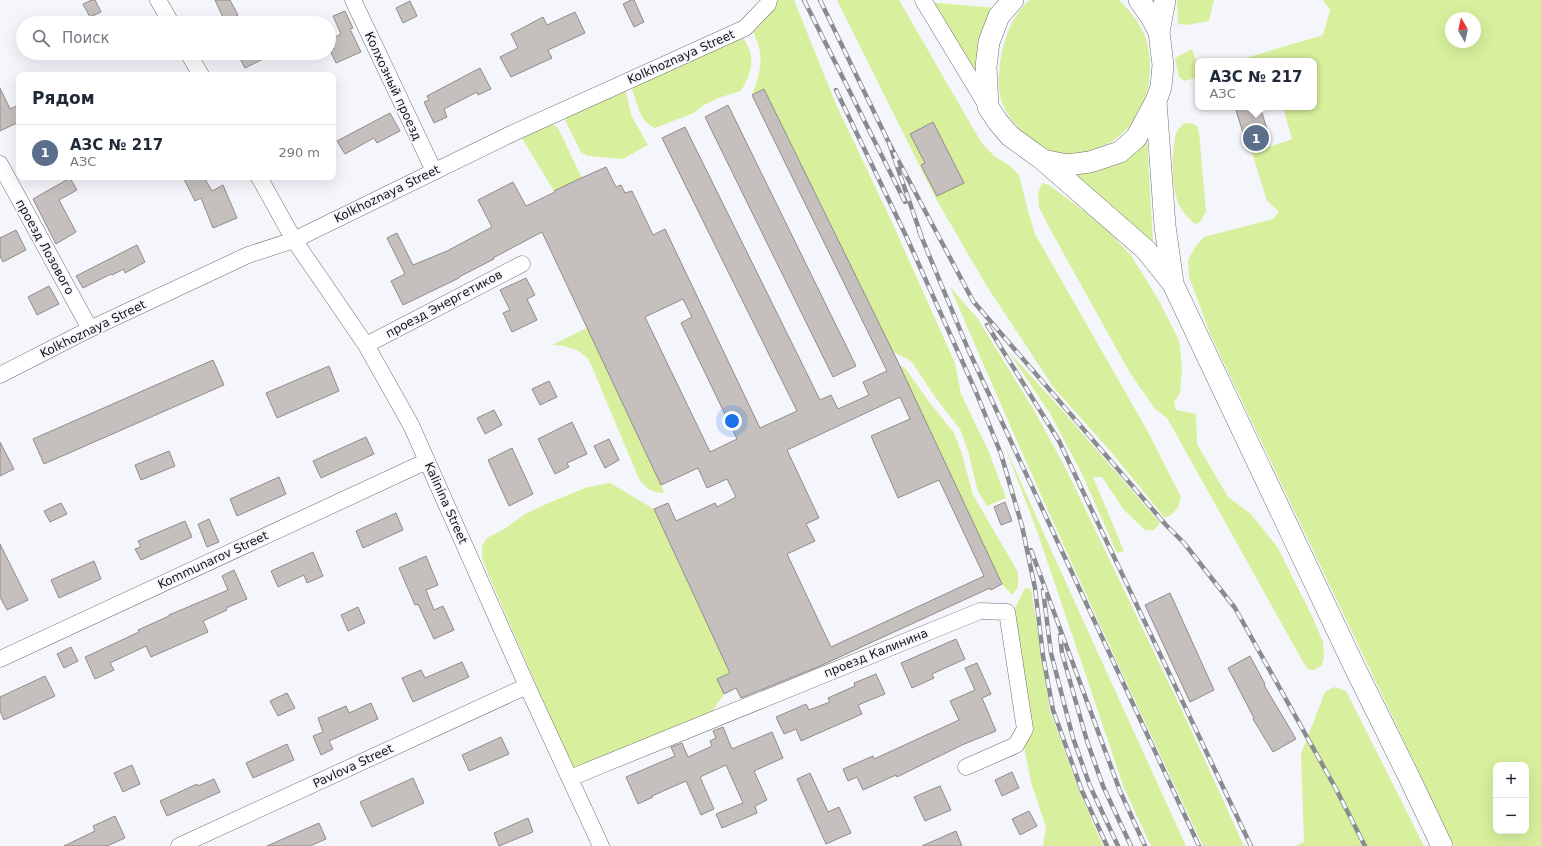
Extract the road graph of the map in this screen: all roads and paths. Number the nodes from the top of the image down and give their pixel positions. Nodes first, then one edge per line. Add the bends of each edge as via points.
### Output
1 (158, 0) edge
2 (353, 0) edge
3 (923, 0) edge
4 (1013, 0) edge
5 (1139, 0) edge
6 (1164, 0) edge
7 (769, 2) edge
8 (168, 16) edge
9 (1159, 32) junction
10 (192, 60) edge
11 (199, 72) edge
12 (1156, 101) junction
13 (988, 107) junction
14 (1043, 160) junction
15 (0, 164) edge
16 (434, 171) junction
17 (261, 180) edge
18 (294, 240) junction
19 (522, 264) dead end
20 (1174, 284) junction
21 (90, 329) junction
22 (366, 345) junction
23 (0, 375) edge
24 (427, 461) junction
25 (0, 659) edge
26 (527, 686) junction
27 (966, 767) dead end
28 (570, 778) junction
29 (179, 846) edge
30 (601, 846) edge
31 (1442, 846) edge

1 - 8 street
2 - 16 street, Колхозный проезд
3 - 13 street
4 - 13 main road via 999,16 989,42 986,67
5 - 9 main road
6 - 9 main road
7 - 16 street, Kolkhoznaya Street via 745,28
9 - 12 main road via 1163,65 1161,87
10 - 11 street
12 - 14 main road via 1136,138 1120,152 1090,162 1067,165
12 - 20 main road via 1165,226
13 - 14 main road via 1010,136
14 - 20 main road via 1146,250
15 - 21 street, проезд Лозового
16 - 18 street, Kolkhoznaya Street
17 - 18 street, Kalinina Street
18 - 21 street, Kolkhoznaya Street via 248,255
18 - 22 street, Kalinina Street
19 - 22 street, проезд Энергетиков
20 - 31 main road
21 - 23 street, Kolkhoznaya Street
22 - 24 street, Kalinina Street via 411,425
24 - 25 street, Kommunarov Street
24 - 26 street, Kalinina Street
26 - 28 street, Kalinina Street
26 - 29 street, Pavlova Street
27 - 28 street, проезд Калинина via 1016,745 1025,729 1007,612 980,611
28 - 30 street, Kalinina Street

